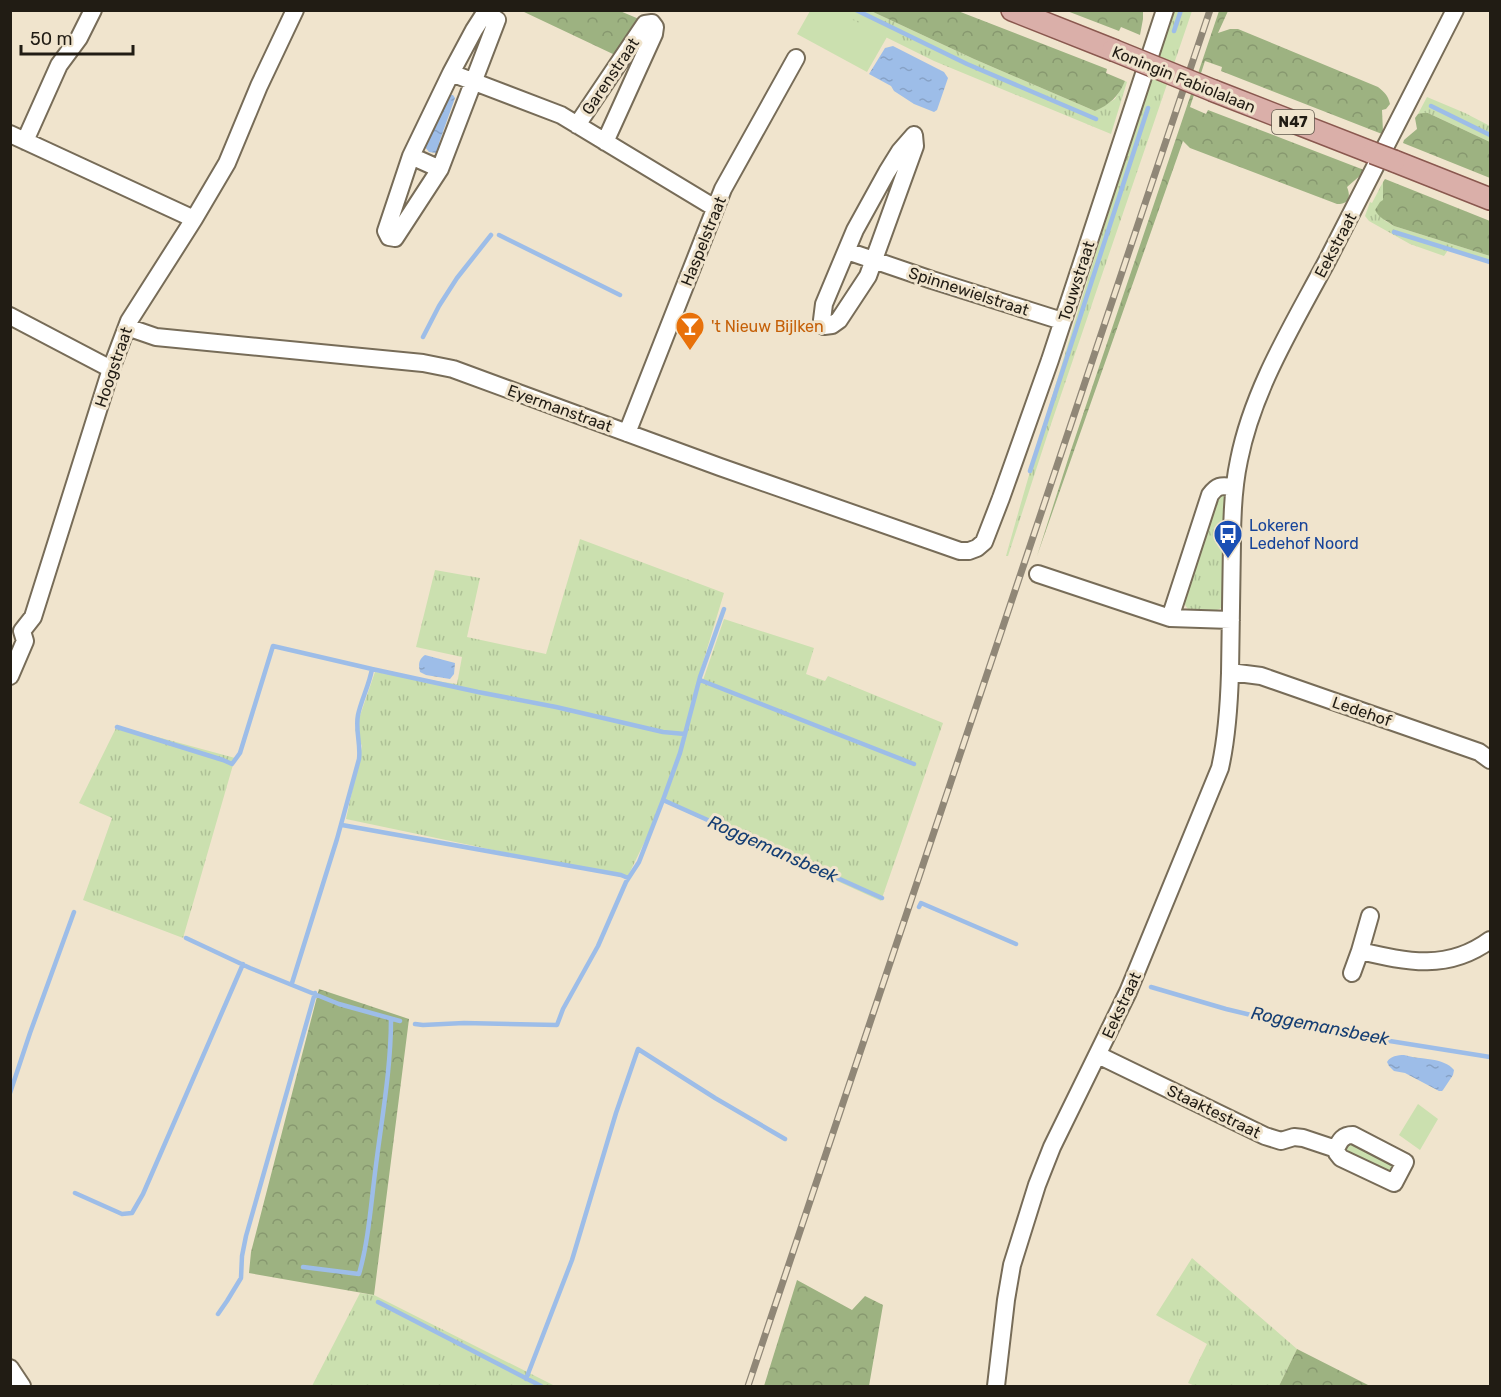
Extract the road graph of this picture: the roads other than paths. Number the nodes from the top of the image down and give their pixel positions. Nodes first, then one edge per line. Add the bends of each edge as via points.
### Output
1 (93, 10) edge
2 (294, 10) edge
3 (1012, 10) edge
4 (1165, 10) edge
5 (1455, 10) edge
6 (796, 58) dead end
7 (451, 73) junction
8 (474, 82) junction
9 (577, 125) junction
10 (18, 137) edge
11 (605, 142) junction
12 (411, 156) junction
13 (440, 169) junction
14 (1491, 199) edge
15 (715, 208) junction
16 (194, 219) junction
17 (847, 251) junction
18 (875, 261) junction
19 (10, 316) edge
20 (1062, 321) junction
21 (127, 327) junction
22 (111, 369) junction
23 (627, 433) junction
24 (1234, 487) junction
25 (977, 548) joint
26 (1038, 574) dead end
27 (1170, 618) junction
28 (1231, 620) junction
29 (16, 631) edge
30 (1230, 672) junction
31 (10, 676) edge
32 (1491, 760) edge
33 (1370, 916) dead end
34 (1491, 940) edge
35 (1360, 951) junction
36 (1352, 974) dead end
37 (1098, 1055) junction
38 (1336, 1149) dead end
39 (10, 1368) edge
40 (22, 1386) edge
41 (996, 1386) edge

1 - 10 street via 80,38 59,65
2 - 16 street, Hoogstraat via 227,163
3 - 14 main road, Koningin Fabiolalaan / N47, bridge
4 - 20 street, Touwstraat
5 - 24 street, Eekstraat via 1265,380 1246,431
6 - 15 street, Haspelstraat
7 - 8 street
7 - 8 street via 483,16 491,16 497,20
7 - 12 street
8 - 9 street via 561,115
8 - 13 street
9 - 11 street, Garenstraat
9 - 11 street, Garenstraat via 645,24 652,23 654,34
10 - 16 street
11 - 15 street, Garenstraat
12 - 13 street
12 - 13 street via 386,231 389,237 395,238
15 - 23 street, Haspelstraat
16 - 21 street, Hoogstraat
17 - 18 street, Spinnewielstraat
17 - 18 street via 824,304 825,326 838,320
17 - 18 street via 887,172 914,135 915,146
18 - 20 street, Spinnewielstraat
19 - 22 street
20 - 25 street, Touwstraat via 1001,498 984,542
21 - 22 street, Hoogstraat
21 - 23 street, Eyermanstraat via 156,337 453,369
22 - 29 street, Hoogstraat via 33,617
23 - 25 street, Eyermanstraat via 960,551
24 - 27 street via 1215,488 1210,495
24 - 28 street, Eekstraat
26 - 27 street
27 - 28 street
28 - 30 street, Eekstraat
29 - 31 street, Hoogstraat via 25,641
30 - 32 street, Ledehof via 1261,676 1479,752
30 - 37 street, Eekstraat via 1220,768
33 - 35 street
34 - 35 street via 1445,960 1421,962
35 - 36 street
37 - 38 street, Staaktestraat via 1265,1136 1281,1141 1304,1138
37 - 41 street, Eekstraat via 1052,1147 1025,1222 1012,1265
39 - 40 street

